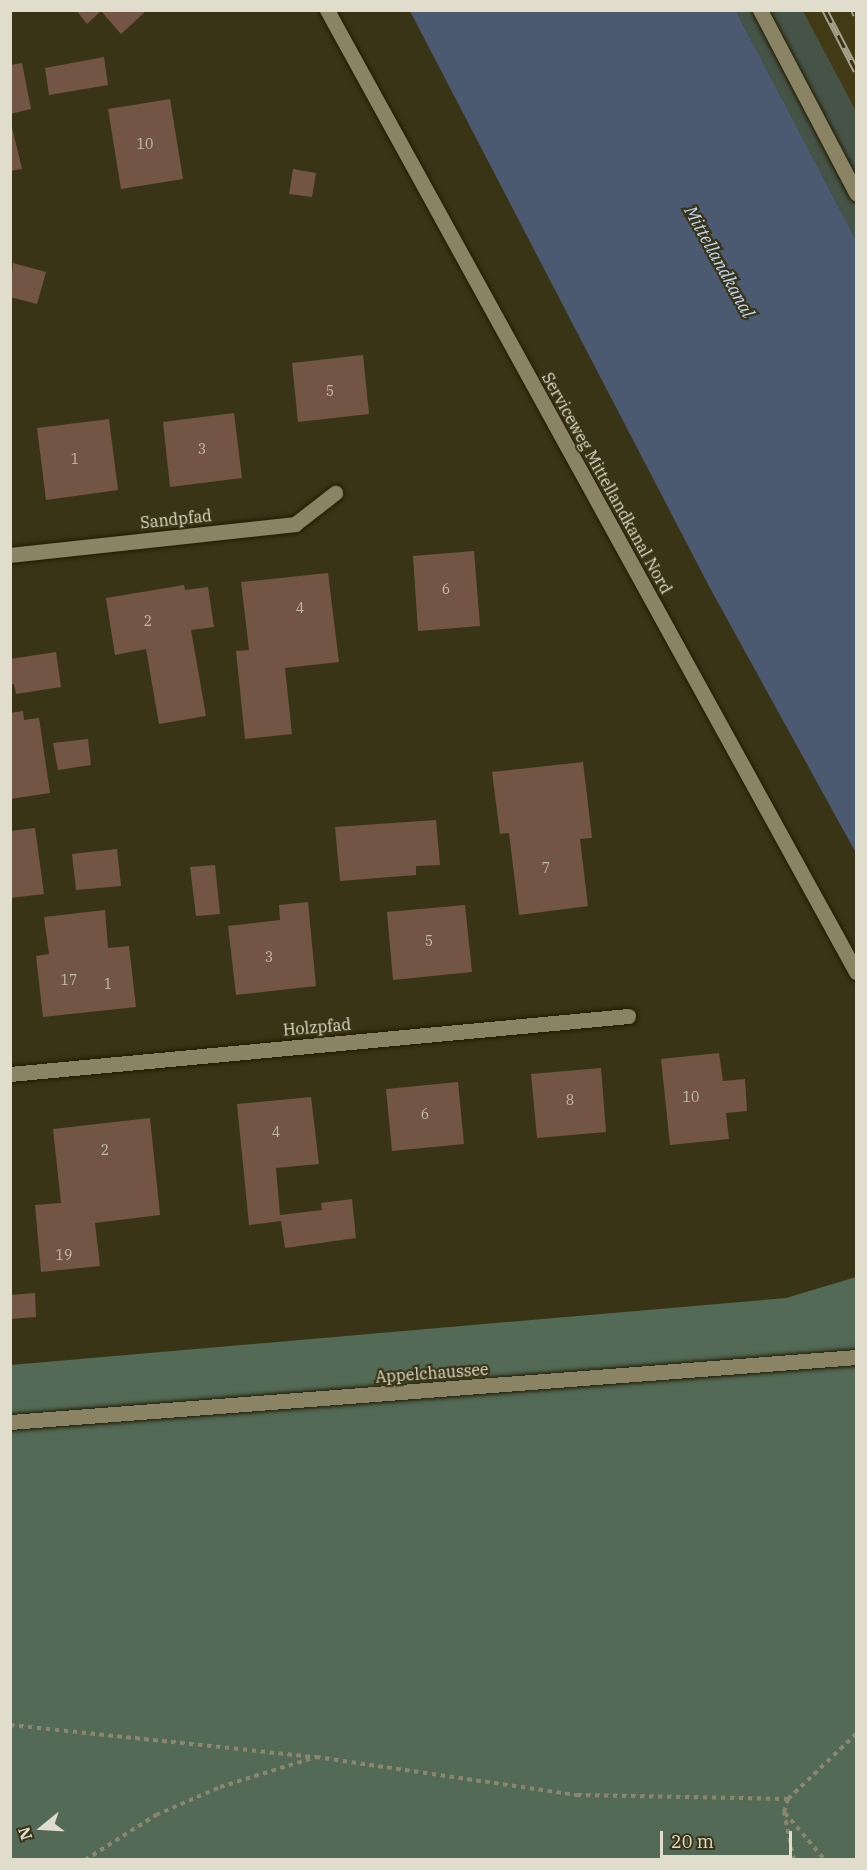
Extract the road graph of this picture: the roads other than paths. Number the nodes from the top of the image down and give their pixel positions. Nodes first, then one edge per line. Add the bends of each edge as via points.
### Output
1 (327, 10) edge
2 (759, 10) edge
3 (856, 194) edge
4 (335, 493) dead end
5 (10, 555) edge
6 (856, 972) edge
7 (628, 1016) dead end
8 (10, 1074) edge
9 (856, 1357) edge
10 (10, 1422) edge

1 - 6 street, Serviceweg Mittellandkanal Nord
2 - 3 street
4 - 5 street, Sandpfad via 295,524
7 - 8 street, Holzpfad
9 - 10 street, Appelchaussee

